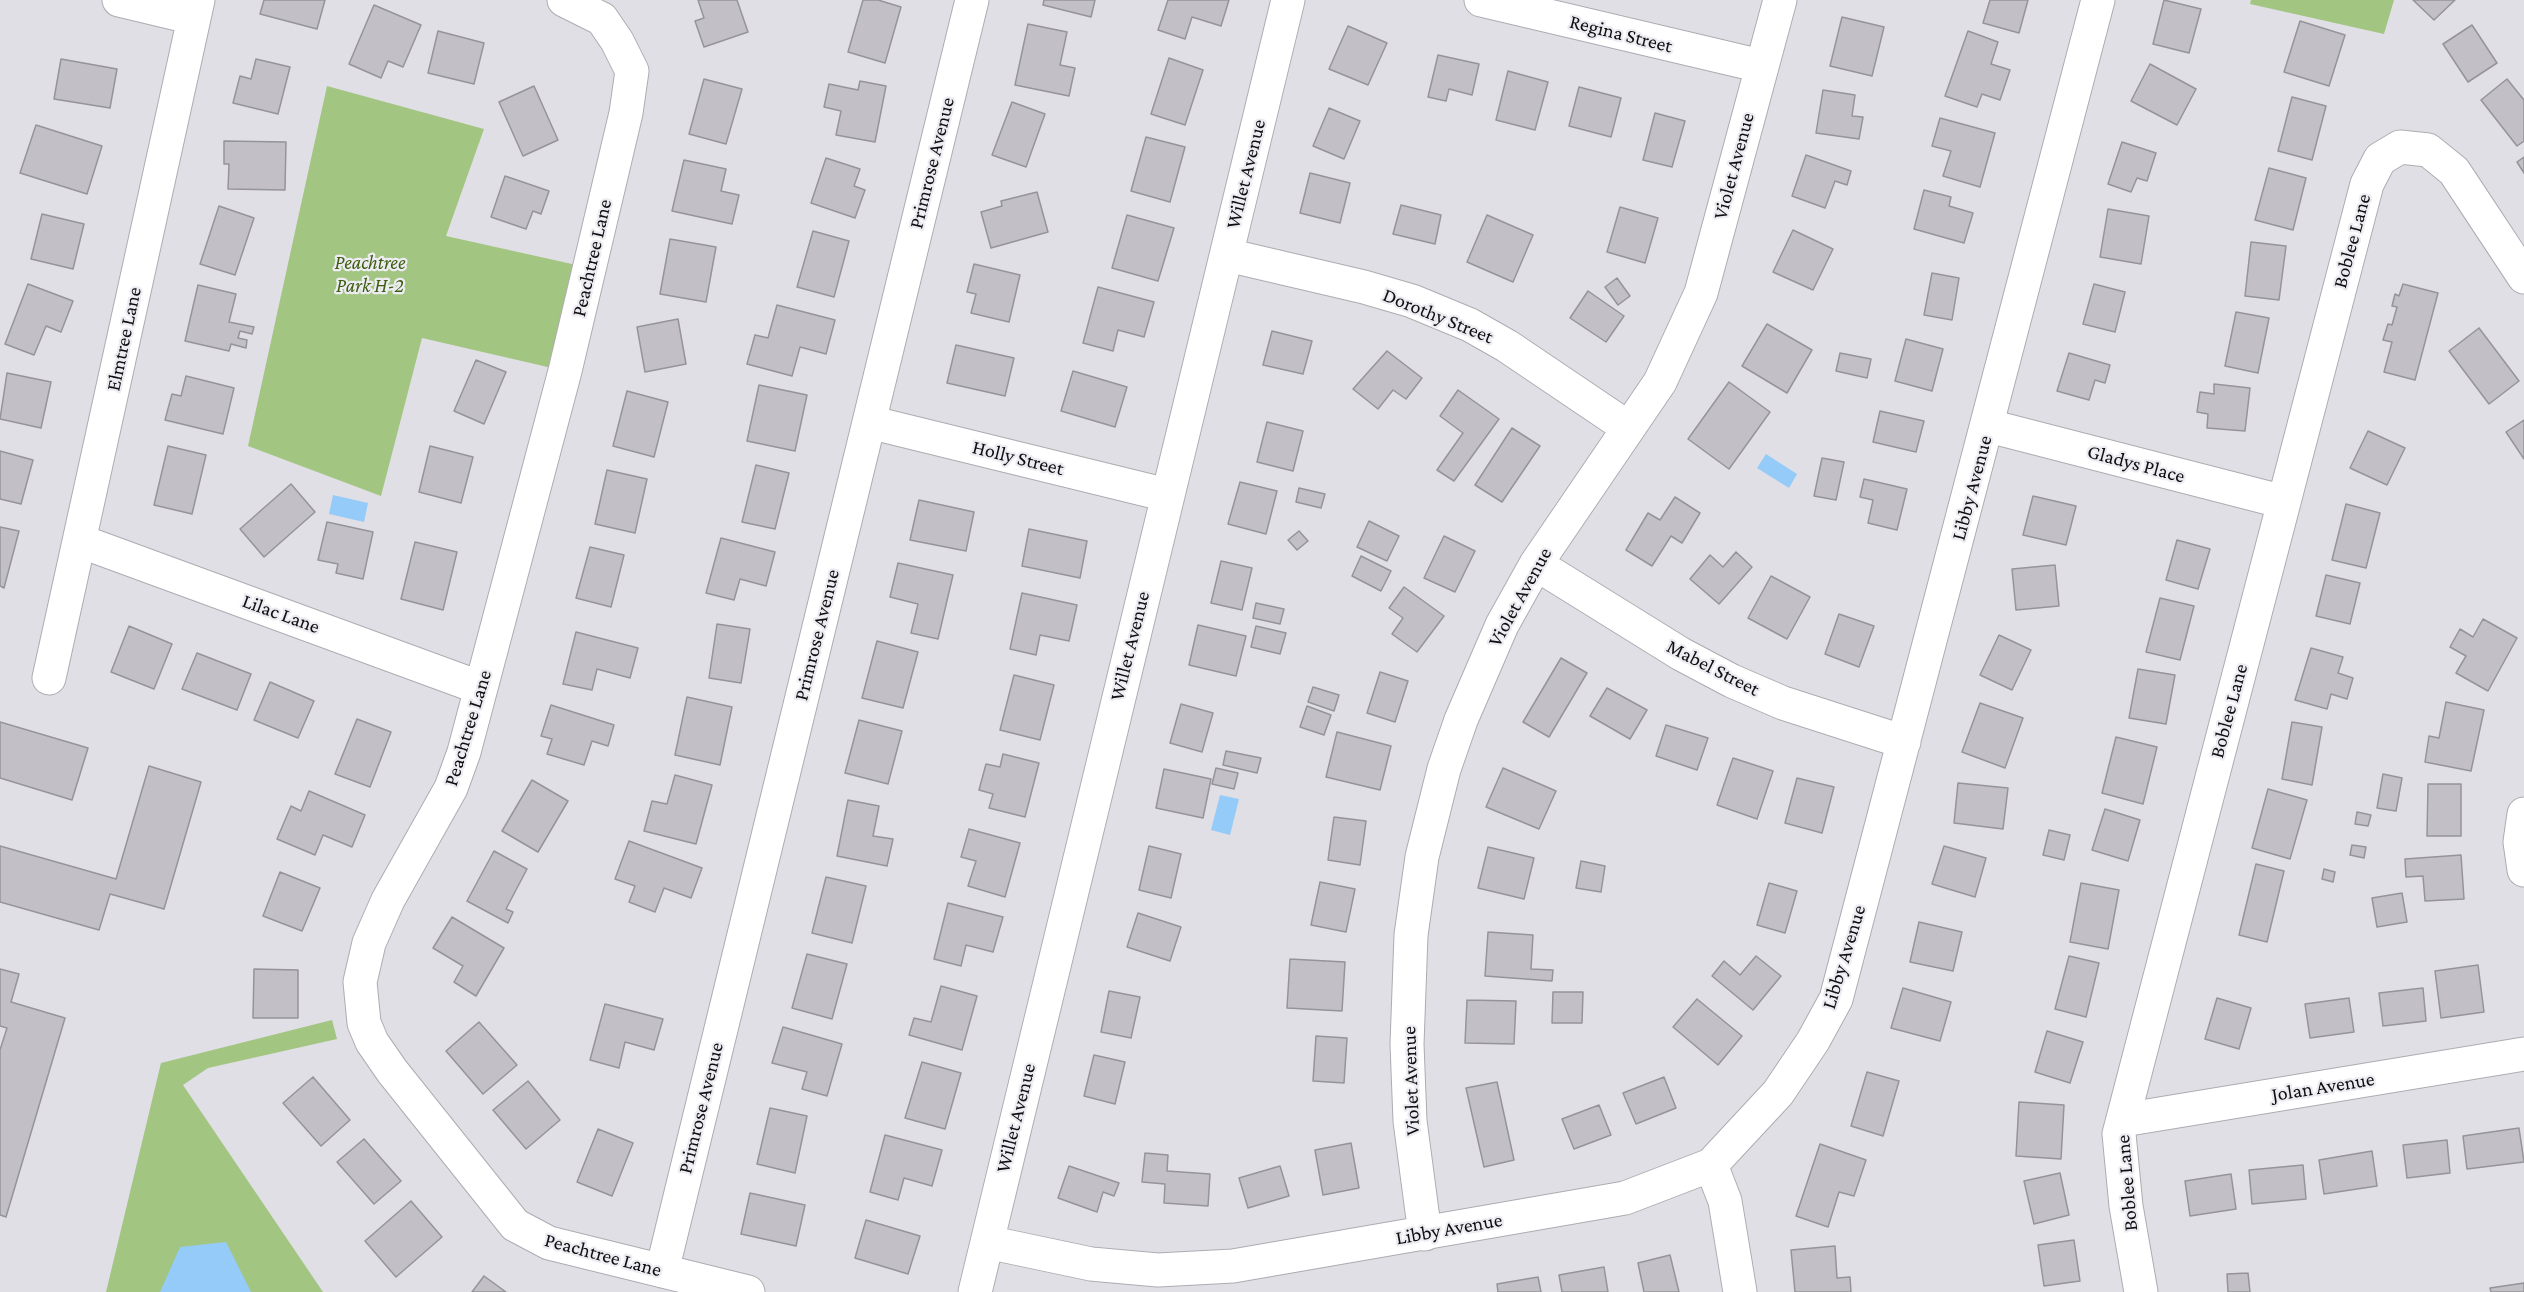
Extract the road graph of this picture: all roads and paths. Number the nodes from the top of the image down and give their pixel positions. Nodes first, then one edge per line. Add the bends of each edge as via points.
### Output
1 (119, 0) edge
2 (564, 0) edge
3 (972, 0) edge
4 (1288, 0) edge
5 (1481, 0) edge
6 (1780, 0) edge
7 (2098, 0) edge
8 (196, 9) edge
9 (1761, 66) junction
10 (1227, 255) junction
11 (2524, 277) edge
12 (869, 422) junction
13 (1628, 426) junction
14 (1989, 426) junction
15 (1167, 495) junction
16 (2284, 502) junction
17 (80, 541) junction
18 (1536, 564) junction
19 (49, 678) dead end
20 (481, 688) junction
21 (1904, 742) junction
22 (2524, 814) edge
23 (2524, 870) edge
24 (2524, 1054) edge
25 (2122, 1120) junction
26 (1711, 1165) junction
27 (1425, 1234) junction
28 (987, 1242) junction
29 (662, 1271) junction
30 (747, 1292) edge
31 (975, 1292) edge
32 (1740, 1292) edge
33 (2141, 1292) edge

1 - 8 street
2 - 20 street, Peachtree Lane via 602,19 632,71 626,113 578,317
3 - 12 street, Primrose Avenue
4 - 10 street, Willet Avenue
5 - 9 street, Regina Street
6 - 9 street, Violet Avenue
7 - 14 street, Libby Avenue
8 - 17 street, Elmtree Lane
9 - 13 street, Violet Avenue via 1701,293 1660,382
10 - 13 street, Dorothy Street via 1364,287 1412,301 1470,325
10 - 15 street, Willet Avenue
11 - 16 street, Boblee Lane via 2454,171 2428,150 2400,147 2380,159 2367,184
12 - 15 street, Holly Street
12 - 29 street, Primrose Avenue
13 - 18 street, Violet Avenue
14 - 16 street, Gladys Place
14 - 21 street, Libby Avenue
15 - 28 street, Willet Avenue
16 - 25 street, Boblee Lane
17 - 19 street, Elmtree Lane
17 - 20 street, Lilac Lane
18 - 21 street, Mabel Street via 1732,681
18 - 27 street, Violet Avenue via 1502,625 1461,720 1422,857 1412,934 1407,1044 1410,1121
20 - 29 street, Peachtree Lane via 451,788 388,900 369,943 360,982 364,1023 392,1071 515,1225 549,1243
21 - 26 street, Libby Avenue via 1836,999 1778,1093
22 - 23 street via 2520,842
24 - 25 street, Jolan Avenue
25 - 33 street, Boblee Lane via 2119,1134 2126,1206
26 - 27 street, Libby Avenue via 1625,1198
26 - 32 street via 1725,1201
27 - 28 street, Libby Avenue via 1233,1266 1158,1270 1090,1264
28 - 31 street, Willet Avenue
29 - 30 street, Peachtree Lane

